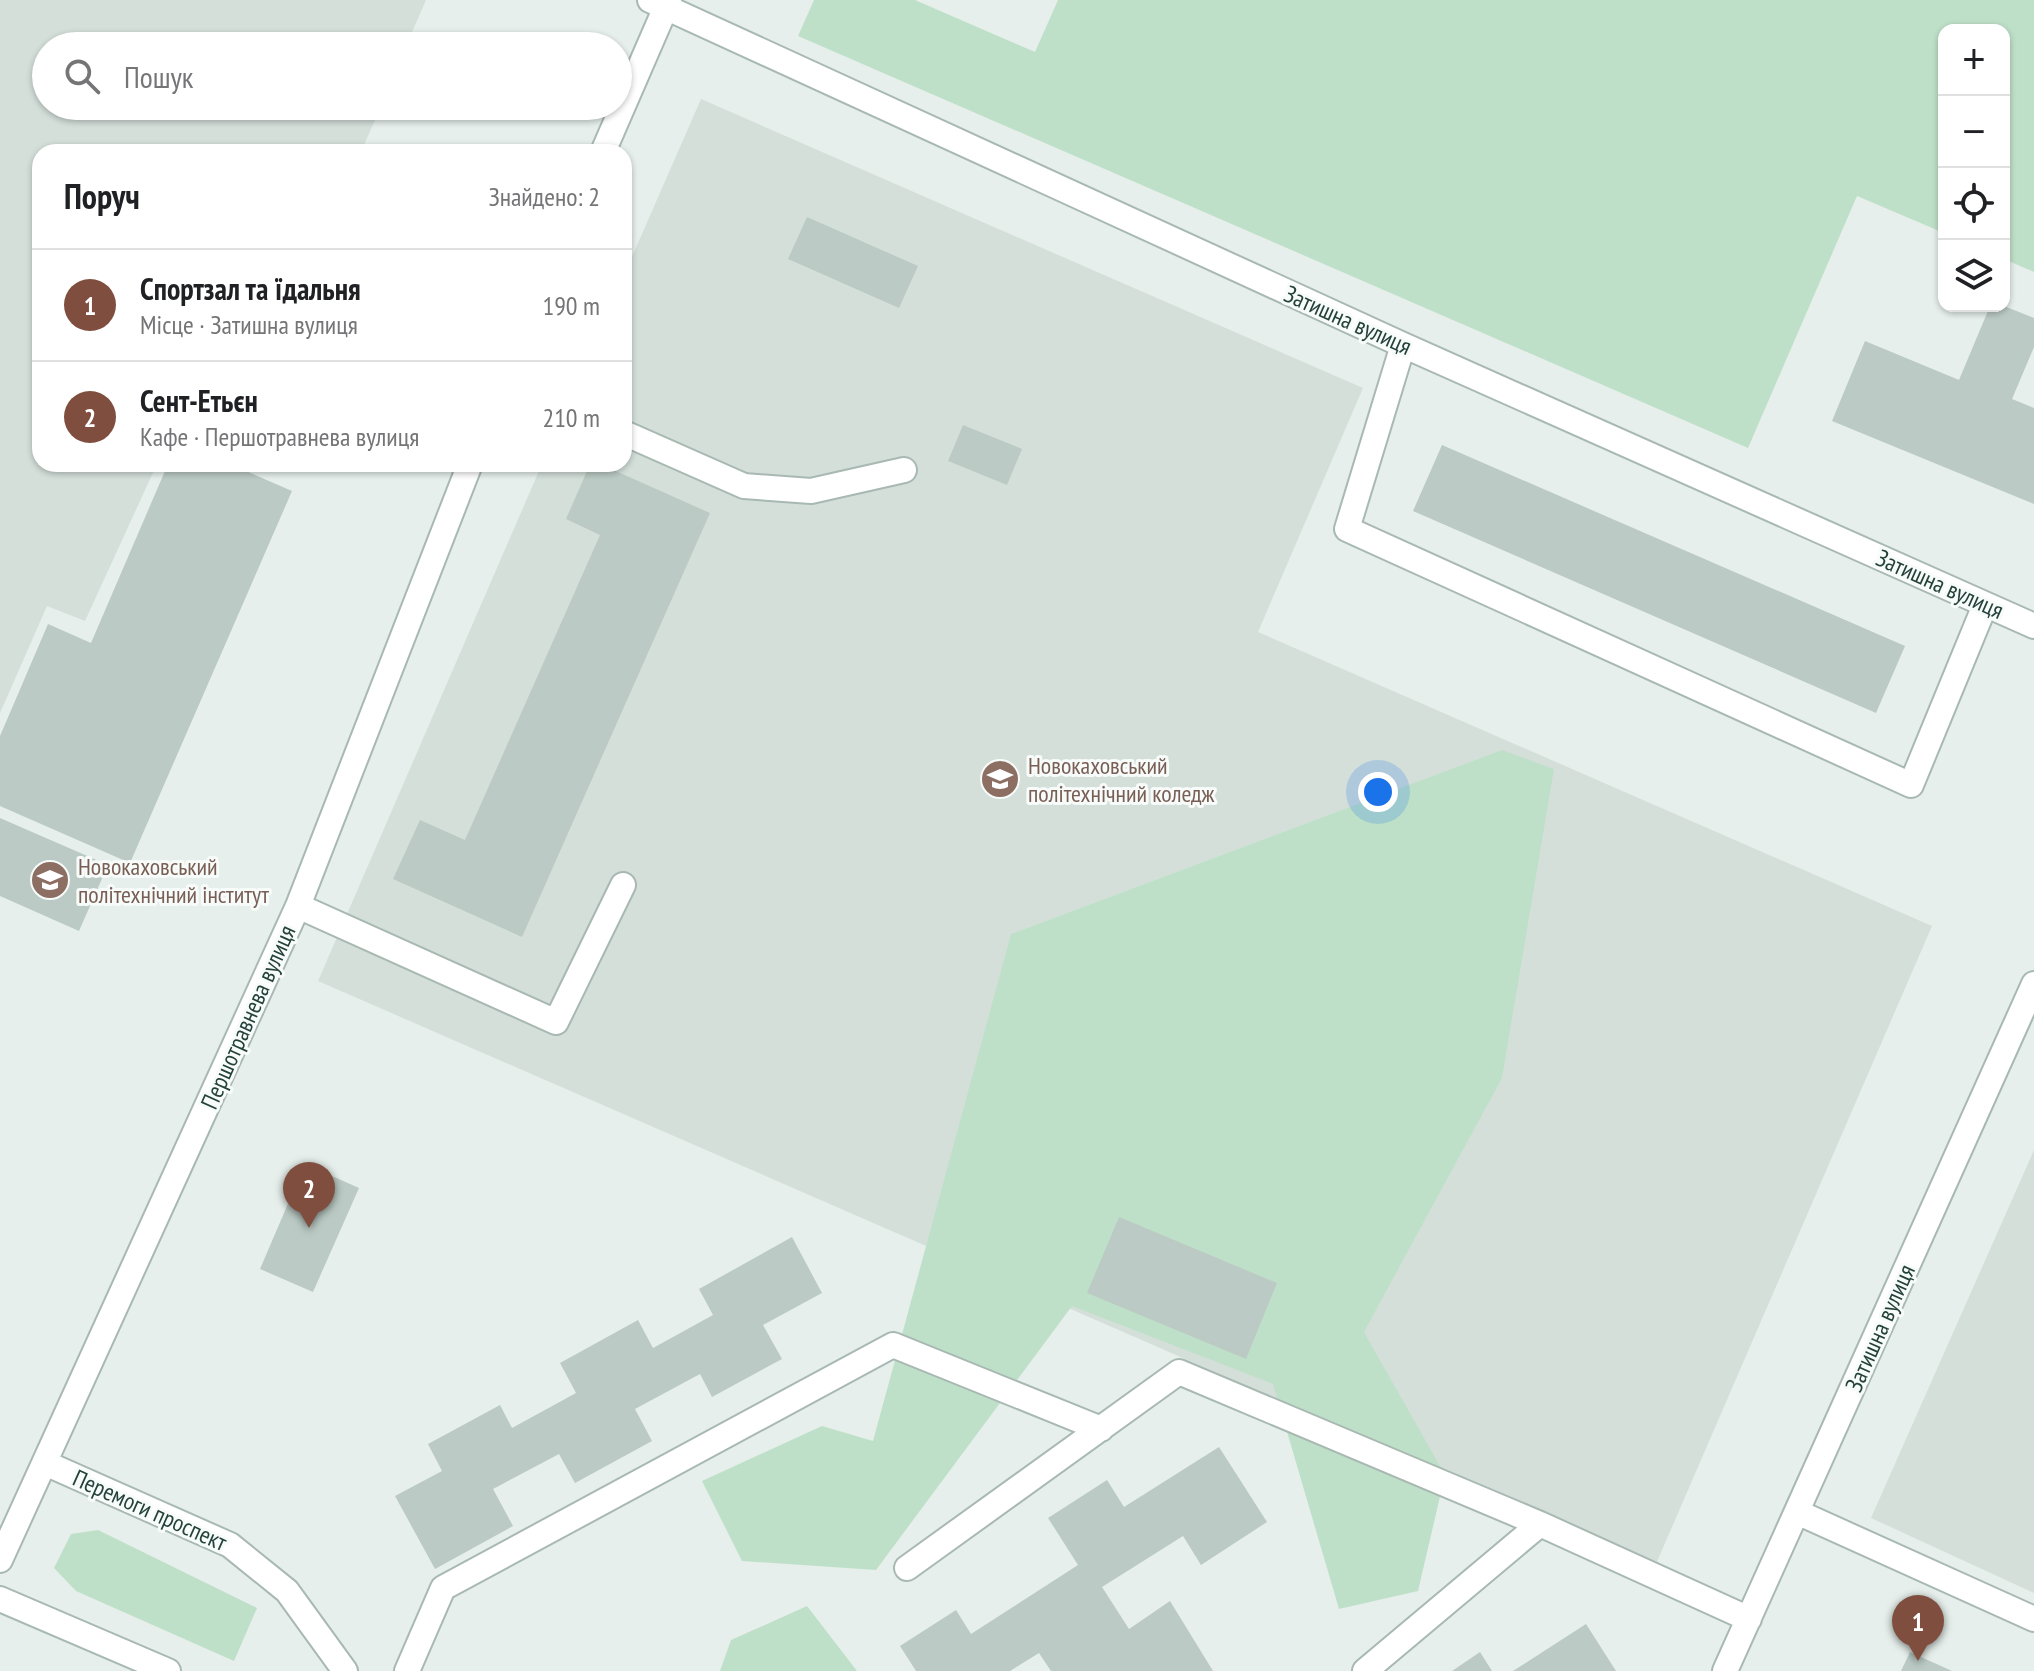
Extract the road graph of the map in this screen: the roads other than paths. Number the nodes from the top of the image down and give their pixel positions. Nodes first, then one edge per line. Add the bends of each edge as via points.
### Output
1 (662, 3) edge
2 (632, 79) edge
3 (616, 120) edge
4 (606, 144) edge
5 (1403, 345) junction
6 (632, 437) edge
7 (904, 470) dead end
8 (467, 472) edge
9 (1985, 605) junction
10 (2034, 626) edge
11 (623, 885) dead end
12 (298, 906) junction
13 (2034, 984) edge
14 (1101, 1429) junction
15 (45, 1463) junction
16 (1797, 1512) junction
17 (1540, 1524) junction
18 (0, 1560) edge
19 (907, 1568) dead end
20 (0, 1599) edge
21 (1749, 1619) junction
22 (2034, 1619) edge
23 (168, 1671) edge
24 (345, 1671) edge
25 (407, 1671) edge
26 (1365, 1671) edge
27 (1725, 1671) edge

1 - 2 street
1 - 5 street, Затишна вулиця
3 - 4 street
5 - 9 street, Затишна вулиця
5 - 9 street via 1347,529 1911,785
6 - 7 street via 744,486 811,491
8 - 12 street, Першотравнева вулиця
9 - 10 street, Затишна вулиця
11 - 12 street via 556,1022
12 - 15 street, Першотравнева вулиця
13 - 16 street, Затишна вулиця
14 - 17 street via 1179,1372
14 - 19 street
14 - 25 street via 893,1345 443,1588
15 - 18 street, Першотравнева вулиця
15 - 24 street, Перемоги проспект via 230,1545 287,1591
16 - 21 street, Затишна вулиця
16 - 22 street
17 - 21 street
17 - 26 street
20 - 23 street
21 - 27 street, Затишна вулиця

